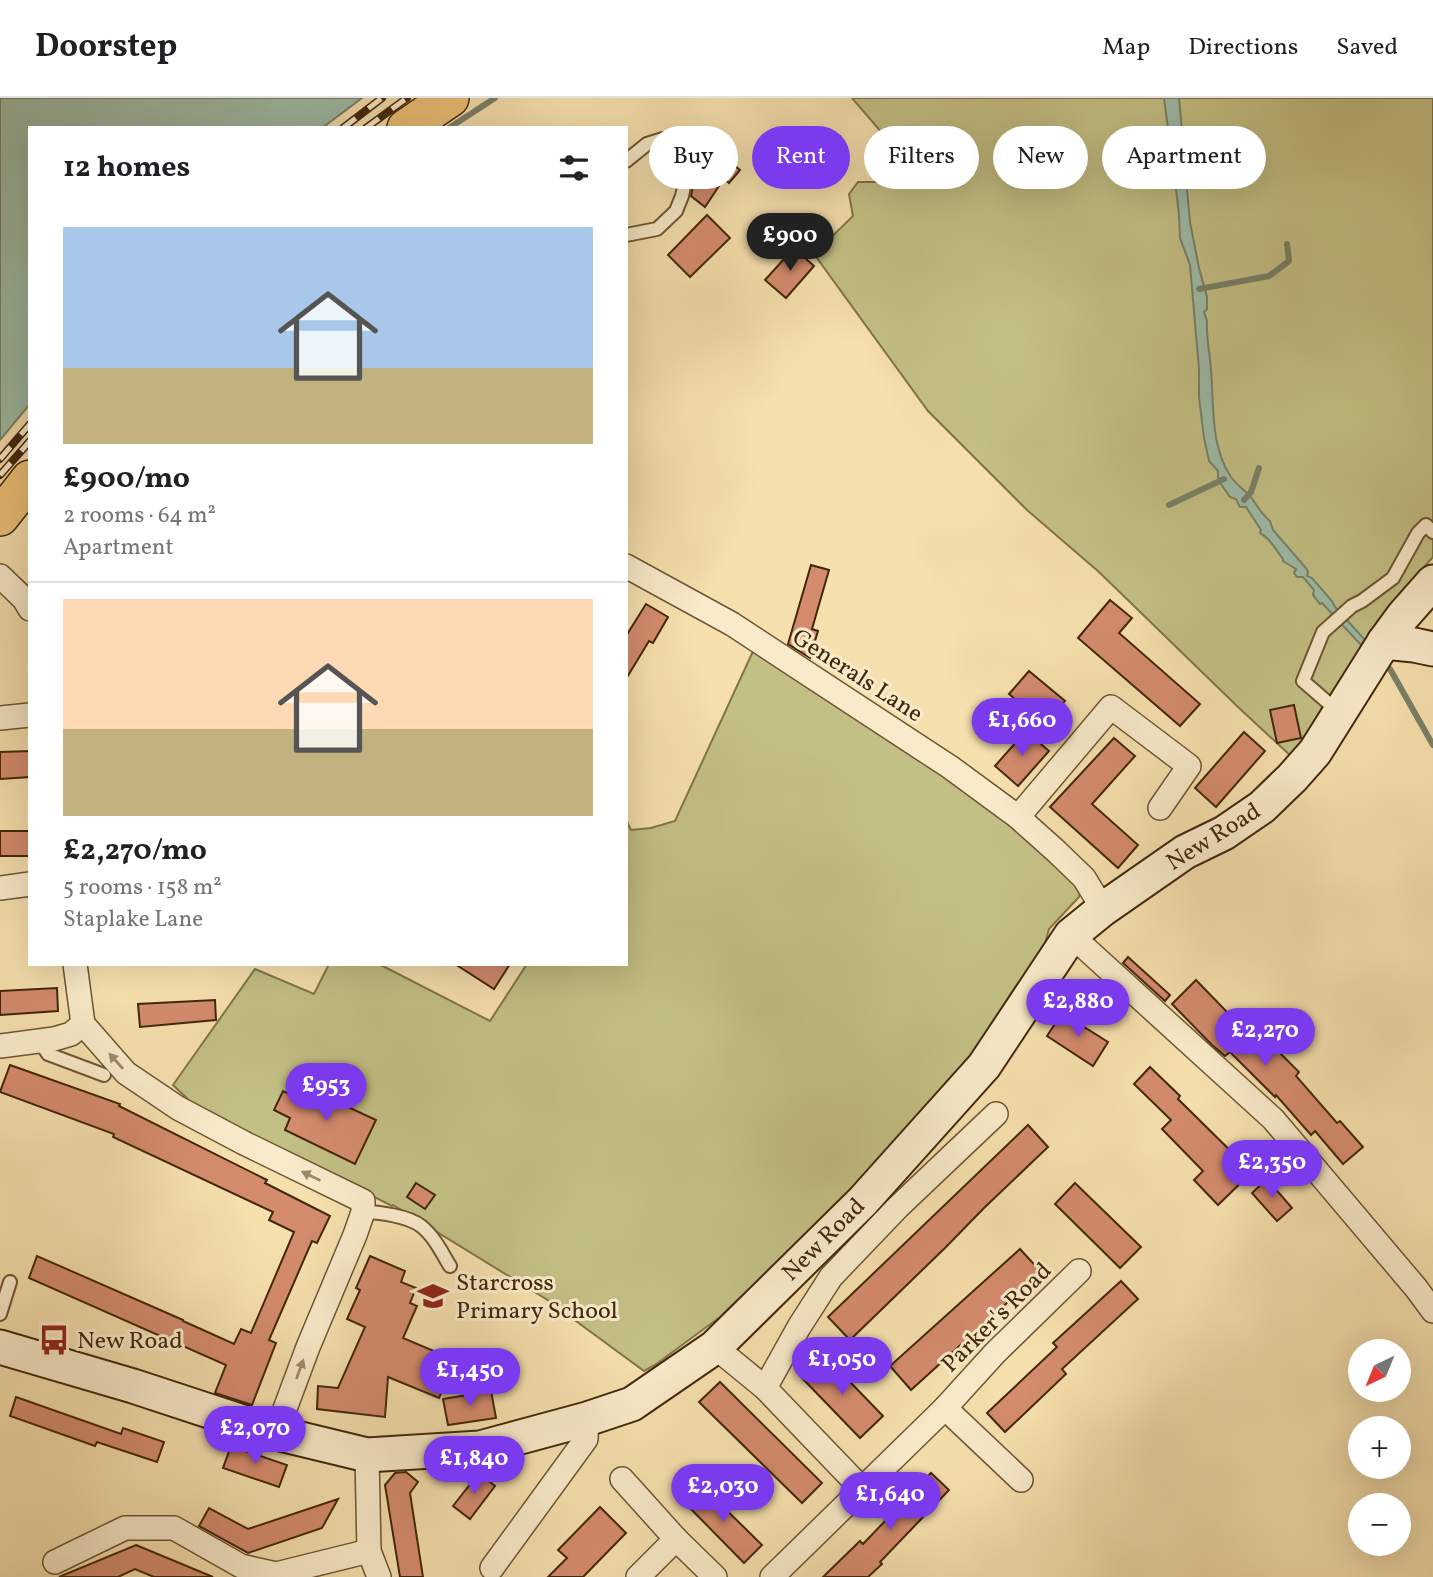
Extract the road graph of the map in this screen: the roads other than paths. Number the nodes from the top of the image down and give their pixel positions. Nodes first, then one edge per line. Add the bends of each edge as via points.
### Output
1 (450, 98) edge
2 (409, 126) edge
3 (628, 159) edge
4 (628, 235) edge
5 (28, 482) edge
6 (0, 517) edge
7 (1433, 532) edge
8 (628, 567) edge
9 (0, 576) edge
10 (1430, 598) edge
11 (28, 606) edge
12 (1384, 642) junction
13 (1433, 649) edge
14 (1340, 713) junction
15 (28, 715) edge
16 (0, 718) edge
17 (1160, 808) dead end
18 (1017, 817) junction
19 (28, 884) edge
20 (0, 888) edge
21 (1103, 909) junction
22 (1071, 935) junction
23 (75, 966) edge
24 (83, 1024) junction
25 (39, 1040) junction
26 (0, 1045) edge
27 (104, 1075) dead end
28 (996, 1114) dead end
29 (363, 1212) junction
30 (450, 1266) dead end
31 (1079, 1271) dead end
32 (10, 1282) dead end
33 (1433, 1311) edge
34 (0, 1314) edge
35 (0, 1347) edge
36 (715, 1347) junction
37 (765, 1388) junction
38 (945, 1408) junction
39 (587, 1419) junction
40 (276, 1433) junction
41 (367, 1455) junction
42 (622, 1479) dead end
43 (1021, 1480) dead end
44 (861, 1489) junction
45 (676, 1539) junction
46 (369, 1551) junction
47 (55, 1562) dead end
48 (492, 1567) dead end
49 (379, 1577) edge
50 (638, 1577) edge
51 (715, 1577) edge
52 (772, 1577) edge

1 - 2 main road
3 - 4 lane via 647,144 663,139 683,151 685,182 676,211 657,229
5 - 6 main road
7 - 14 lane via 1426,525 1393,578 1323,632 1304,681
8 - 18 street, Generals Lane via 732,624 950,766
9 - 11 street
10 - 12 street, New Road via 1403,616
12 - 13 street
12 - 14 street, New Road
14 - 21 street, New Road via 1315,752 1262,807 1185,852
15 - 16 street
17 - 18 street via 1189,766 1111,707
18 - 21 street, Generals Lane via 1084,878
19 - 20 street
21 - 22 street, New Road
22 - 33 street via 1273,1119
22 - 36 street, New Road via 984,1066 862,1202
23 - 24 street
24 - 25 street via 71,1034
29 -> 24 street via 363,1201 178,1108 126,1073
25 - 26 street
25 - 27 lane via 48,1054
28 - 37 street via 831,1277
29 - 30 lane via 391,1214 420,1225
40 -> 29 street
31 - 38 street, Parker's Road
32 - 34 lane
35 - 40 street, New Road
36 - 37 street
36 - 39 street, New Road via 632,1404
37 - 44 street
38 - 43 street
38 - 44 street, Parker's Road
39 - 41 street, New Road via 480,1448
39 - 48 street via 586,1439
40 - 41 street, New Road
41 - 46 street
42 - 45 street
44 - 52 street, Parker's Road
45 - 50 street
45 - 51 street
46 - 47 street via 276,1574 241,1566 174,1528 125,1528
46 - 49 street

